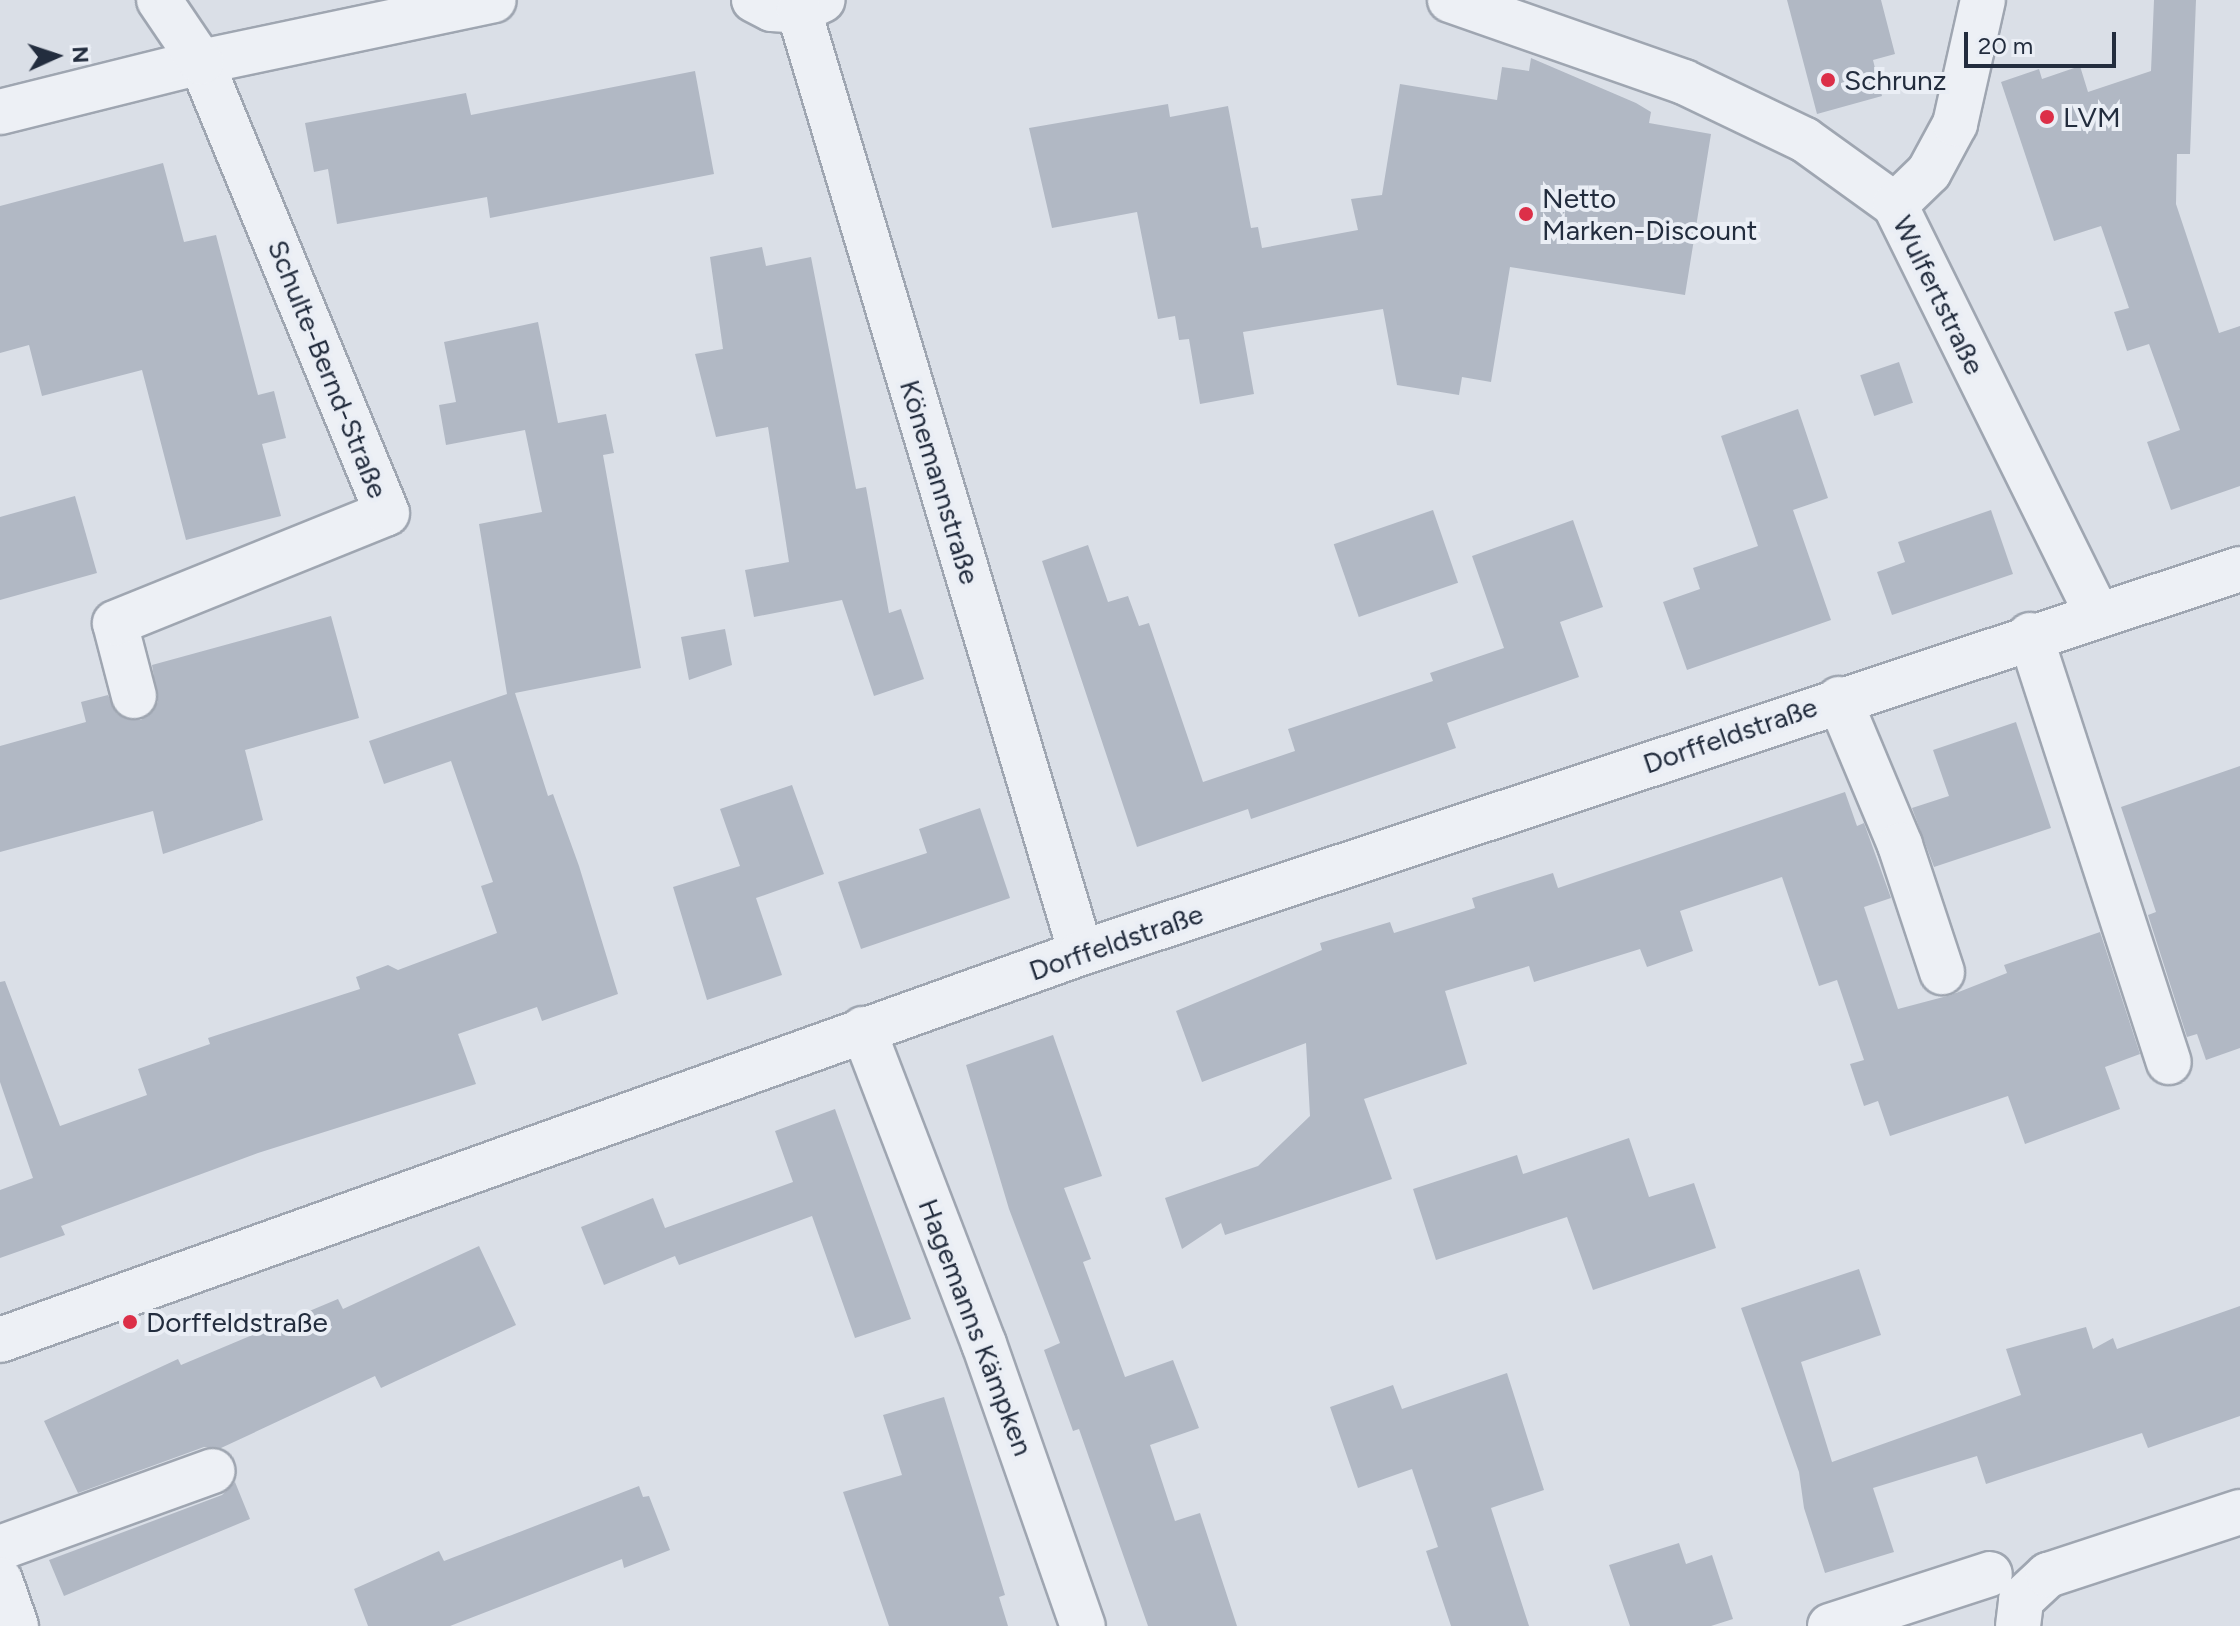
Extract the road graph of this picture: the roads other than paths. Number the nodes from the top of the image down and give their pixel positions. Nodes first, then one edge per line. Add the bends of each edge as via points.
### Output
1 (159, 0) edge
2 (494, 0) edge
3 (754, 0) edge
4 (1450, 0) edge
5 (1983, 0) edge
6 (811, 5) edge
7 (201, 62) junction
8 (0, 112) edge
9 (1895, 205) junction
10 (2240, 569) edge
11 (2096, 612) junction
12 (2030, 635) junction
13 (134, 696) dead end
14 (1839, 699) junction
15 (1081, 953) junction
16 (1942, 972) dead end
17 (863, 1029) junction
18 (2169, 1062) dead end
19 (0, 1340) edge
20 (213, 1471) dead end
21 (2240, 1512) edge
22 (0, 1548) edge
23 (1990, 1574) dead end
24 (0, 1580) edge
25 (16, 1626) edge
26 (1083, 1626) edge
27 (1830, 1626) edge
28 (2018, 1626) edge

1 - 7 street, Schulte-Bernd-Straße
2 - 7 street
3 - 6 street via 772,9
4 - 9 street, Wulfertstraße via 1684,82 1805,140
5 - 9 street via 1955,124 1929,172
6 - 15 street, Könemannstraße
7 - 8 street
7 - 13 street, Schulte-Bernd-Straße via 387,513 115,623
9 - 11 street, Wulfertstraße
10 - 11 street, Dorffeldstraße
11 - 12 street, Dorffeldstraße
12 - 14 street, Dorffeldstraße
12 - 18 street
14 - 15 street, Dorffeldstraße
14 - 16 street via 1900,845
15 - 17 street, Dorffeldstraße
17 - 19 street, Dorffeldstraße
17 - 26 street, Hagemanns Kämpken via 984,1344
20 - 22 street
21 - 28 street via 2048,1575 2021,1600
23 - 27 street
24 - 25 street

